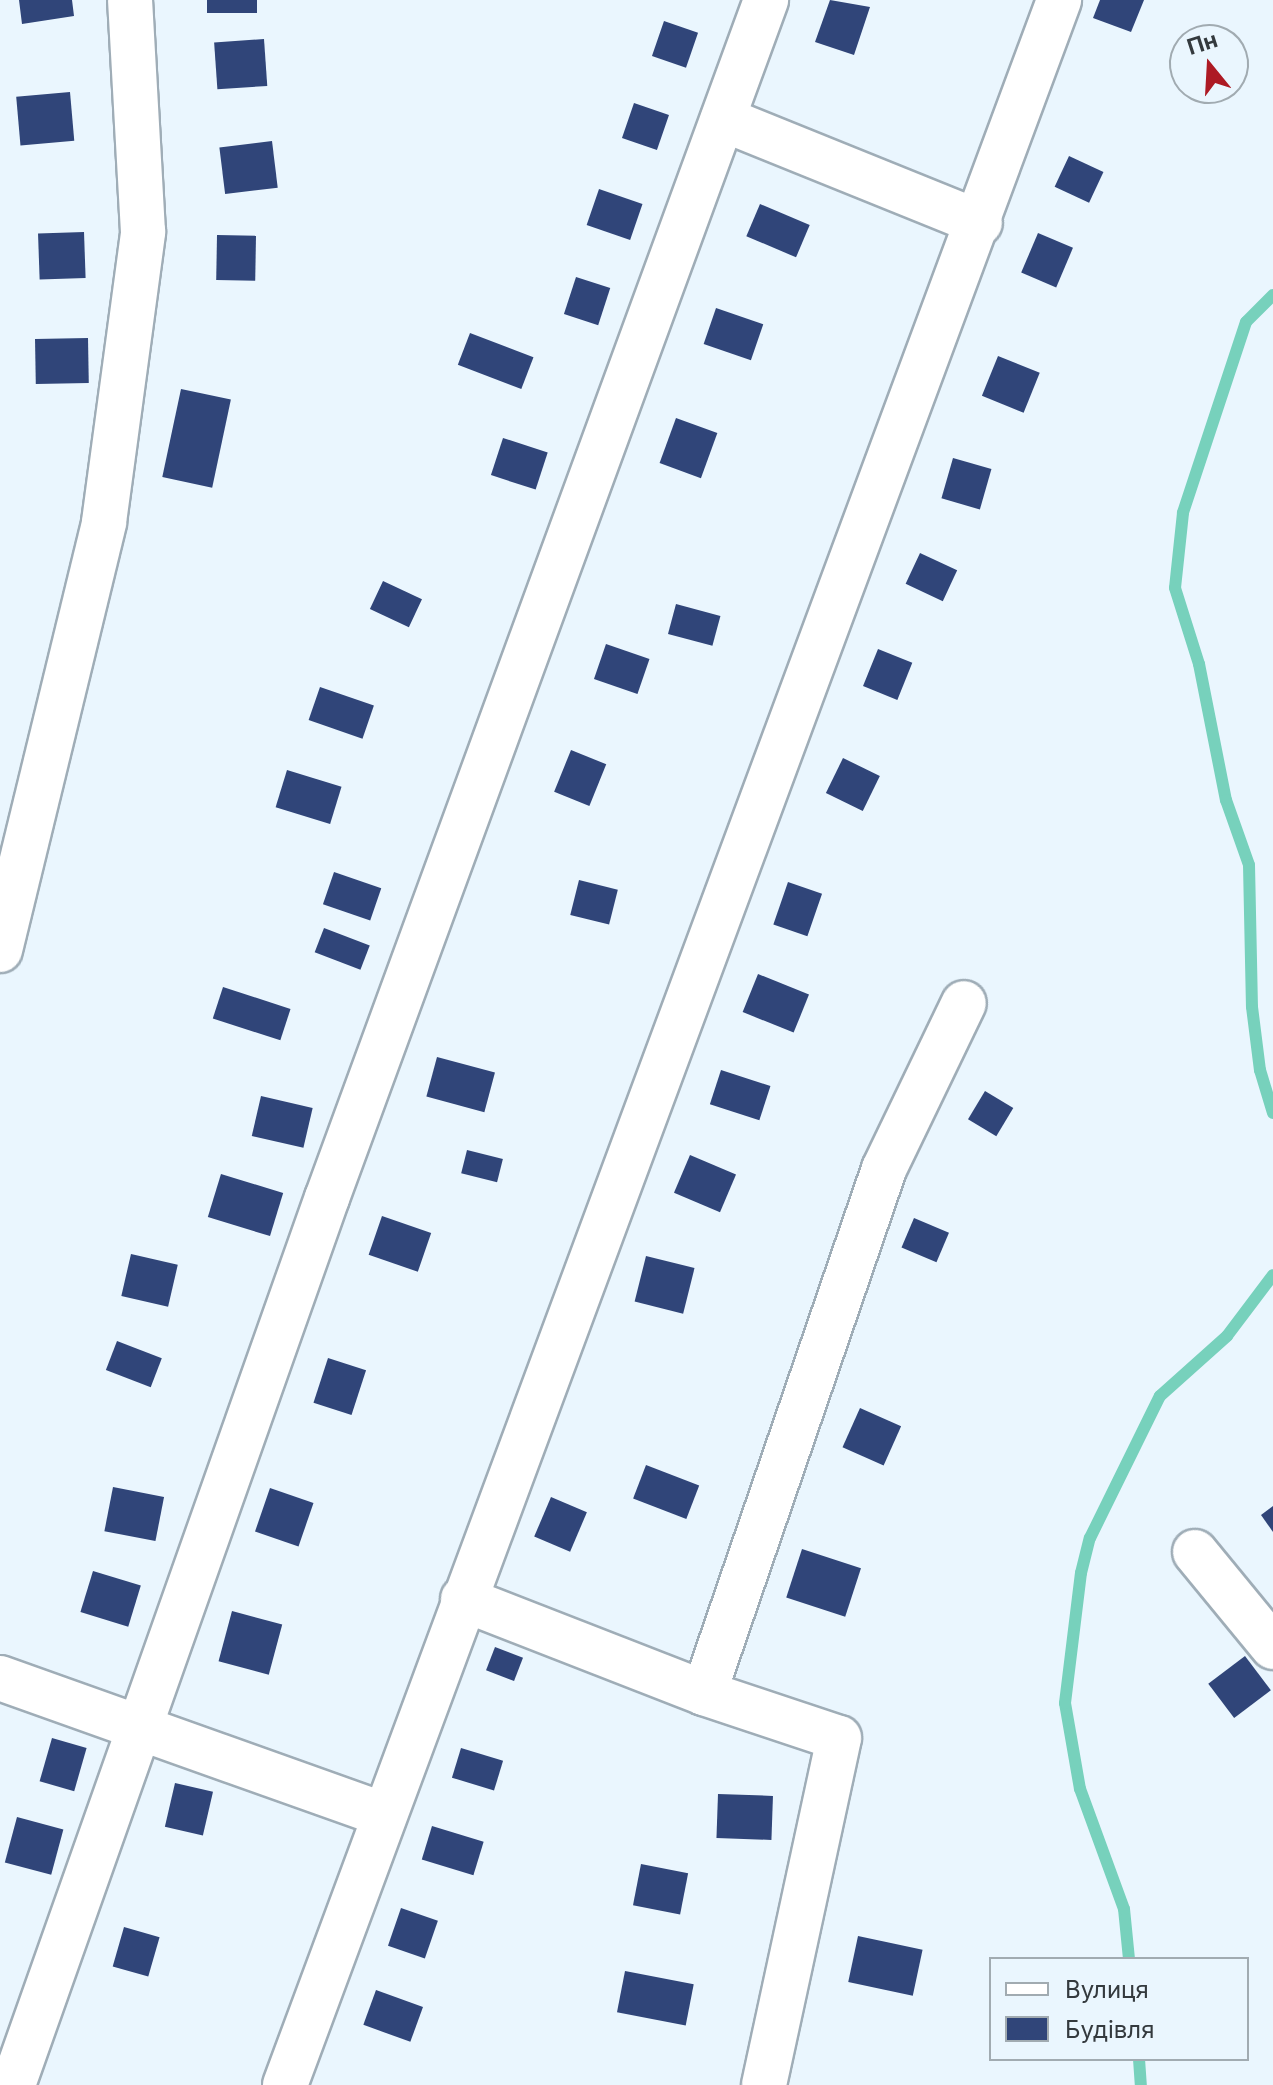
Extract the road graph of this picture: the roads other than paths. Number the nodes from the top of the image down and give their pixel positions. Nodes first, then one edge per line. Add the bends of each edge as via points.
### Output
1 (130, 0) edge
2 (766, 0) edge
3 (1059, 0) edge
4 (723, 119) junction
5 (980, 223) junction
6 (0, 950) edge
7 (964, 1003) dead end
8 (1195, 1552) dead end
9 (463, 1599) junction
10 (1273, 1647) edge
11 (0, 1678) edge
12 (704, 1693) junction
13 (142, 1730) junction
14 (384, 1815) junction
15 (13, 2085) edge
16 (285, 2085) edge
17 (764, 2085) edge

1 - 6 street via 143,232 109,492
2 - 4 street
3 - 5 street
4 - 5 street
4 - 13 street via 327,1198
5 - 9 street
7 - 12 street via 884,1169
8 - 10 street
9 - 12 street
9 - 14 street
11 - 13 street
12 - 17 street via 839,1738
13 - 14 street
13 - 15 street
14 - 16 street

